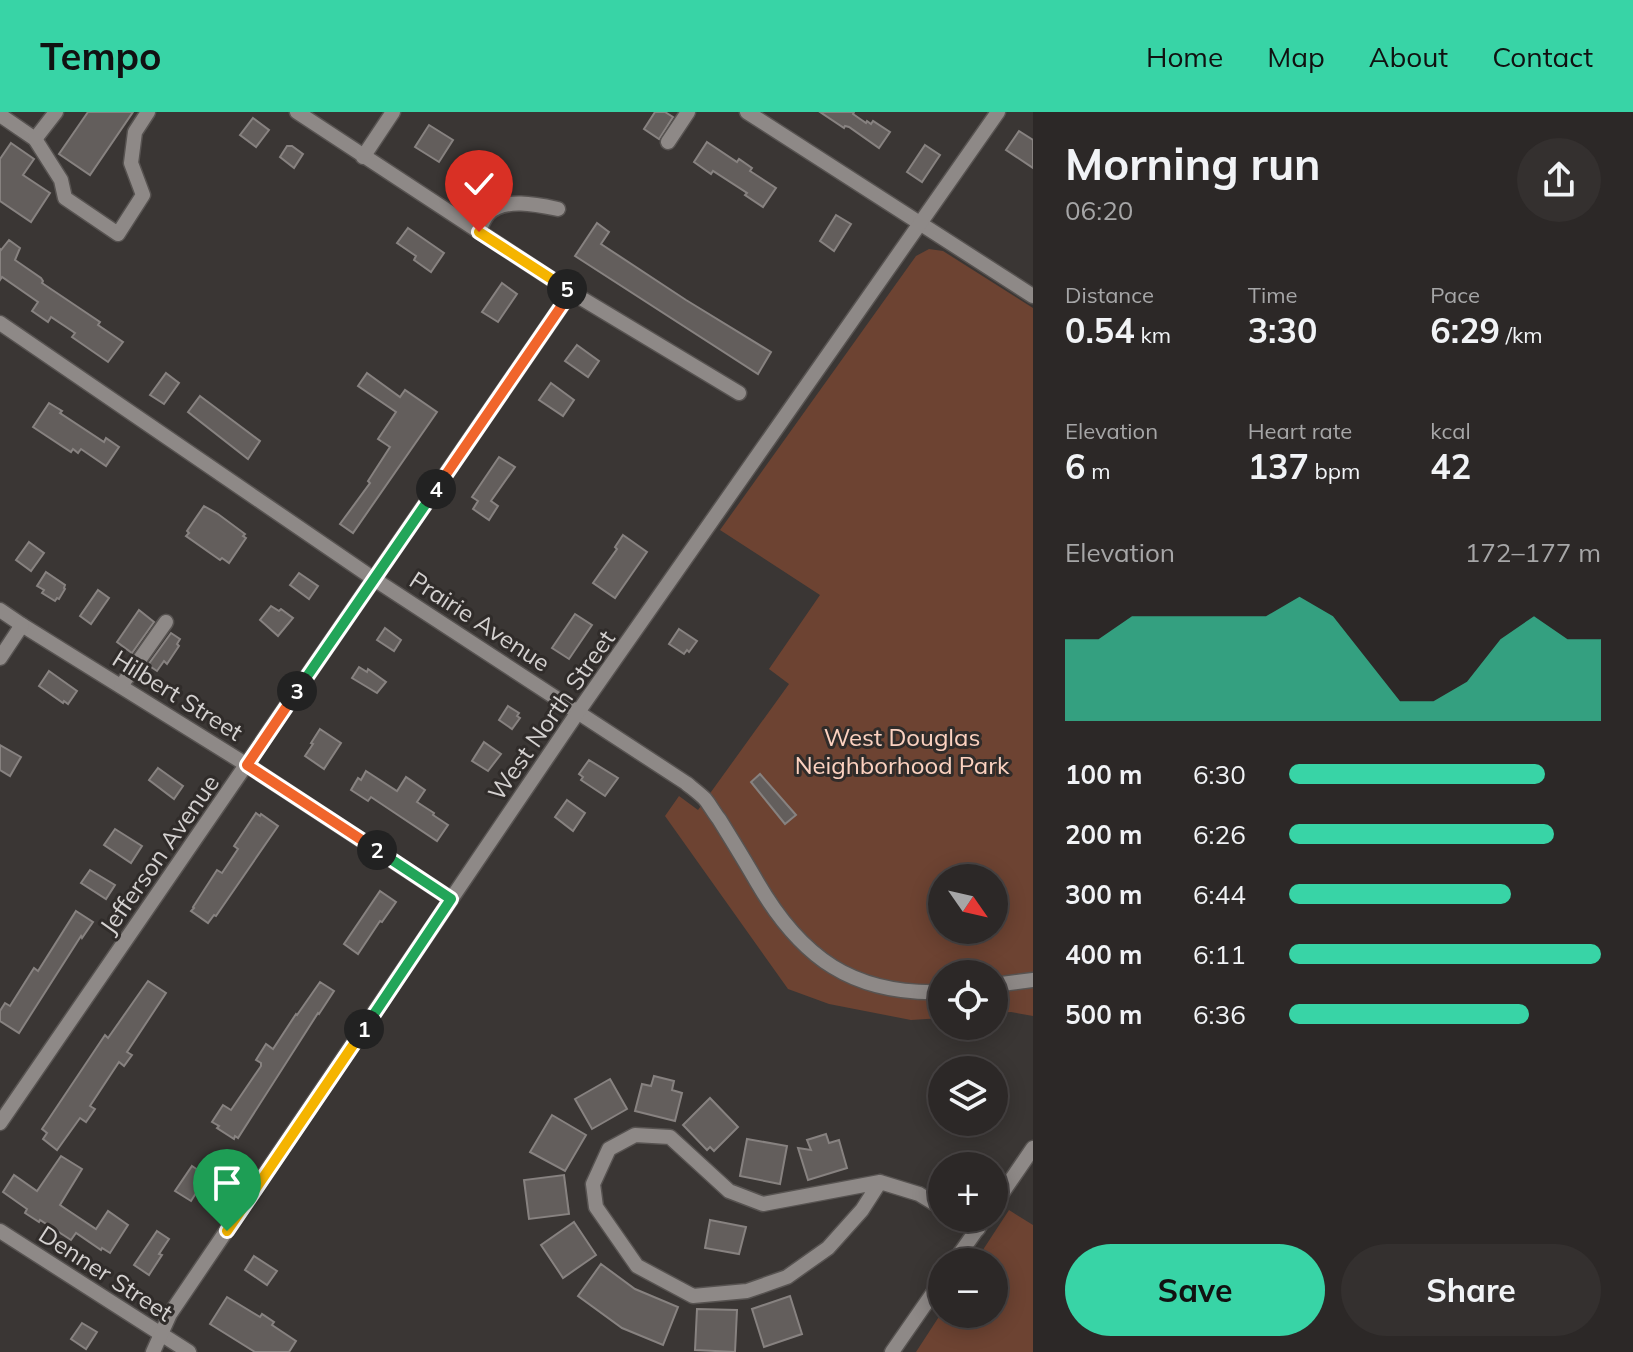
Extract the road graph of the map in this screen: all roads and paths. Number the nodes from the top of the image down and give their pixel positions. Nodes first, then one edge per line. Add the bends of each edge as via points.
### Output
1 (56, 112) edge
2 (148, 112) edge
3 (297, 112) edge
4 (393, 112) edge
5 (688, 112) edge
6 (747, 112) edge
7 (998, 112) edge
8 (2, 121) edge
9 (35, 139) junction
10 (668, 142) dead end
11 (363, 157) junction
12 (558, 209) dead end
13 (920, 225) junction
14 (479, 232) junction
15 (571, 292) junction
16 (1033, 296) edge
17 (0, 323) edge
18 (739, 393) dead end
19 (374, 579) junction
20 (0, 610) edge
21 (166, 622) dead end
22 (22, 625) junction
23 (0, 658) edge
24 (121, 686) junction
25 (578, 712) junction
26 (247, 765) junction
27 (451, 899) junction
28 (1033, 980) edge
29 (1008, 983) edge
30 (928, 992) edge
31 (0, 1123) edge
32 (1033, 1148) edge
33 (880, 1182) junction
34 (1008, 1185) edge
35 (928, 1199) edge
36 (0, 1231) edge
37 (928, 1300) edge
38 (161, 1334) junction
39 (153, 1352) edge
40 (189, 1352) edge
41 (892, 1352) edge

1 - 9 street
2 - 9 street via 135,132 131,163 143,195 118,234 65,198 61,180
3 - 11 street
4 - 11 street
5 - 10 street
6 - 13 street
7 - 13 street, West North Street
8 - 9 street
11 - 14 street
12 - 14 street via 506,205 488,215
13 - 16 street
13 - 25 street, West North Street
14 - 15 street
15 - 18 street
15 - 19 street, Jefferson Avenue
17 - 19 street, Prairie Avenue
19 - 25 street, Prairie Avenue
19 - 26 street, Jefferson Avenue
20 - 22 street, Hilbert Street
21 - 24 street
22 - 23 street
22 - 24 street, Hilbert Street
24 - 26 street, Hilbert Street
25 - 27 street, West North Street
25 - 30 street, Prairie Avenue via 705,799 802,945 866,983
26 - 27 street, Hilbert Street
26 - 31 street, Jefferson Avenue
27 - 38 street, West North Street
28 - 29 street
32 - 34 street
33 - 33 street via 828,1248 787,1277 747,1291 693,1296 637,1266 596,1207 593,1184 609,1149 635,1135 670,1137 729,1191 763,1204
33 - 35 street
36 - 38 street, Denner Street
37 - 41 street
38 - 39 street, West North Street
38 - 40 street, Denner Street

